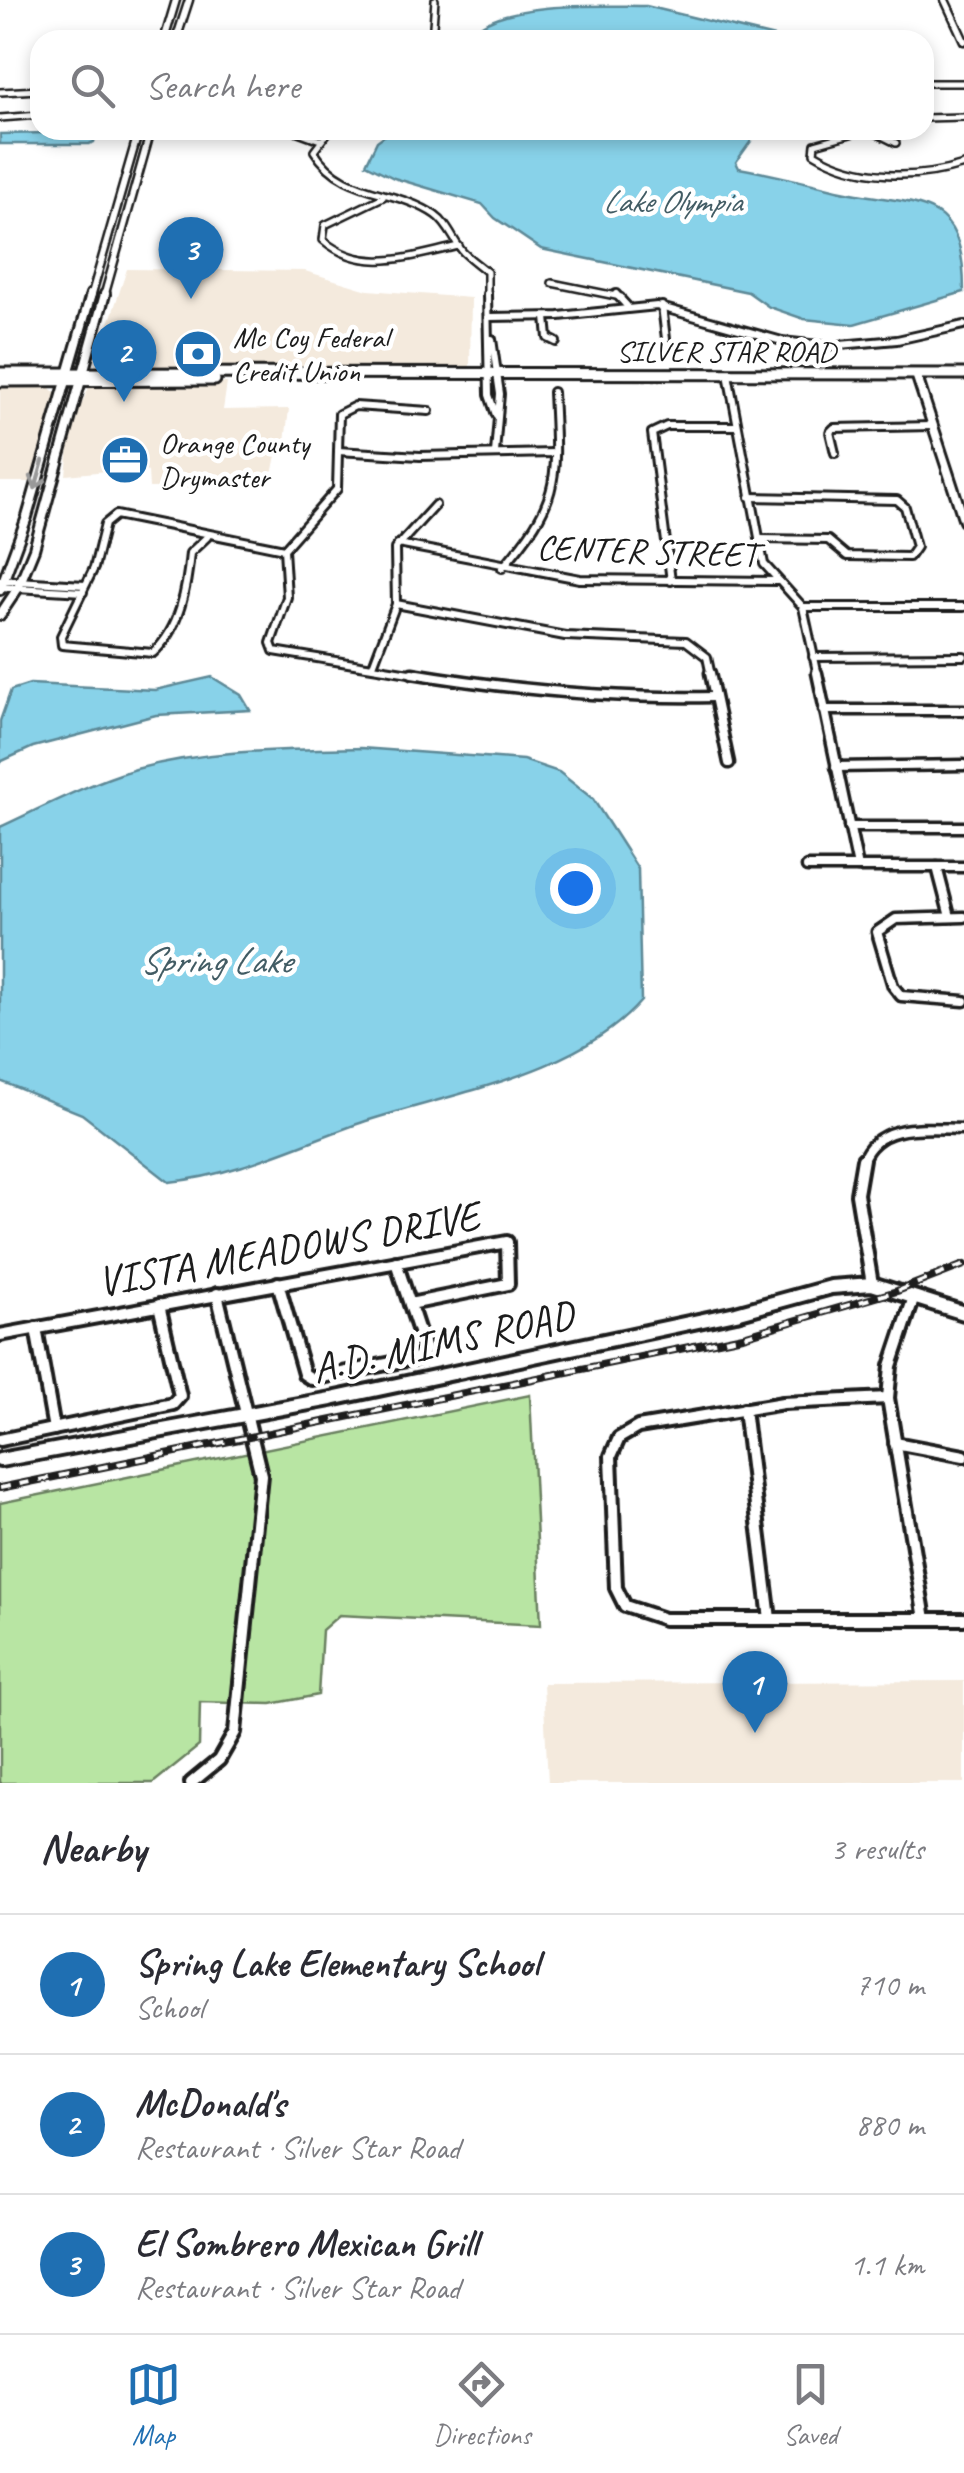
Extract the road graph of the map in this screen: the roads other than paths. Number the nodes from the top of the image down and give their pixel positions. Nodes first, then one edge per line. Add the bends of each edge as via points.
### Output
1 (176, 0) edge
2 (188, 0) edge
3 (435, 0) edge
4 (945, 0) edge
5 (433, 26) dead end
6 (167, 30) edge
7 (179, 30) edge
8 (964, 40) edge
9 (934, 83) edge
10 (964, 83) edge
11 (30, 90) edge
12 (0, 92) edge
13 (30, 116) edge
14 (964, 117) edge
15 (0, 118) edge
16 (934, 118) edge
17 (136, 140) edge
18 (148, 140) edge
19 (320, 140) edge
20 (822, 140) edge
21 (889, 140) edge
22 (896, 143) dead end
23 (964, 165) edge
24 (126, 176) junction
25 (138, 177) junction
26 (383, 196) junction
27 (458, 246) junction
28 (552, 283) dead end
29 (88, 302) junction
30 (102, 302) junction
31 (627, 306) junction
32 (662, 306) junction
33 (490, 317) junction
34 (546, 317) junction
35 (964, 325) edge
36 (666, 339) dead end
37 (556, 342) dead end
38 (0, 373) edge
39 (494, 374) junction
40 (728, 374) junction
41 (916, 374) junction
42 (964, 374) edge
43 (67, 377) junction
44 (80, 377) junction
45 (286, 377) junction
46 (0, 382) edge
47 (553, 392) dead end
48 (430, 411) dead end
49 (738, 426) junction
50 (933, 426) junction
51 (338, 451) junction
52 (495, 452) junction
53 (555, 453) junction
54 (835, 453) dead end
55 (750, 496) junction
56 (435, 506) dead end
57 (964, 520) edge
58 (207, 538) junction
59 (759, 539) junction
60 (398, 544) junction
61 (284, 548) junction
62 (502, 568) junction
63 (777, 580) junction
64 (670, 582) junction
65 (1, 585) edge
66 (19, 585) junction
67 (84, 588) junction
68 (396, 604) junction
69 (964, 606) edge
70 (803, 607) junction
71 (0, 615) edge
72 (813, 656) junction
73 (964, 656) edge
74 (373, 665) junction
75 (713, 697) junction
76 (824, 710) junction
77 (964, 710) edge
78 (729, 763) dead end
79 (964, 765) edge
80 (836, 766) junction
81 (848, 827) junction
82 (964, 827) edge
83 (806, 867) dead end
84 (858, 867) junction
85 (937, 867) junction
86 (964, 867) edge
87 (950, 917) junction
88 (964, 917) edge
89 (964, 1001) edge
90 (964, 1129) edge
91 (396, 1262) junction
92 (278, 1283) junction
93 (872, 1284) junction
94 (217, 1294) junction
95 (914, 1296) junction
96 (410, 1304) junction
97 (159, 1305) junction
98 (964, 1314) edge
99 (36, 1328) junction
100 (0, 1335) edge
101 (888, 1398) junction
102 (744, 1408) junction
103 (249, 1413) junction
104 (54, 1429) junction
105 (0, 1440) edge
106 (894, 1443) junction
107 (964, 1456) edge
108 (0, 1460) edge
109 (770, 1619) junction
110 (925, 1620) junction
111 (964, 1620) edge
112 (191, 1783) edge

1 - 6 street
2 - 7 street
3 - 5 street
4 - 8 street
9 - 10 street
11 - 12 street
13 - 15 street
14 - 16 street
17 - 24 street
18 - 25 street
19 - 26 street via 314,151 332,173
20 - 23 street via 814,153 830,162 886,174 938,174
21 - 22 street
24 - 25 street
24 - 29 street
25 - 30 street
26 - 27 street via 429,211 445,222
26 - 27 street via 325,224 324,240 353,258 377,262
27 - 33 street via 486,272
28 - 31 street via 620,295
29 - 30 street
29 - 43 street
30 - 44 street
31 - 32 street
31 - 34 street
32 - 35 street via 807,345 879,343
32 - 36 street
33 - 34 street
33 - 39 street
34 - 37 street via 548,338
38 - 43 main road, SILVER STAR ROAD
39 - 40 main road, SILVER STAR ROAD
39 - 45 main road, SILVER STAR ROAD
39 - 45 main road, SILVER STAR ROAD
39 - 52 street via 489,395
40 - 41 main road, SILVER STAR ROAD
40 - 49 street
41 - 42 main road, SILVER STAR ROAD
41 - 50 street
43 - 44 main road, SILVER STAR ROAD
43 - 46 main road, SILVER STAR ROAD
43 -> 65 street
44 - 45 main road, SILVER STAR ROAD
44 - 45 main road, SILVER STAR ROAD
44 - 66 street
47 - 53 street
48 - 51 street via 344,408
49 - 55 street
49 - 64 street via 656,428
50 - 54 street via 834,428
50 - 57 street
51 - 52 street
51 - 61 street via 337,489
52 - 53 street
53 - 62 street via 552,507
55 - 59 street
55 - 59 street via 897,500 916,547 909,557 847,556 828,540
56 - 60 street
58 - 61 street
58 - 67 street via 116,515 105,524
58 - 67 street via 190,553 182,605 153,652 62,645
59 - 63 street via 764,564
60 - 62 street, CENTER STREET
60 - 68 street
61 - 74 street via 287,597 274,651
62 - 64 street, CENTER STREET via 580,580
63 - 64 street, CENTER STREET
63 - 70 street
65 - 66 street
66 - 67 street
66 - 71 street
68 - 74 street
68 - 75 street via 575,637 686,640 707,656
69 - 70 street
70 - 72 street
72 - 73 street
72 - 76 street
74 - 75 street via 581,697
75 - 78 street
76 - 77 street
76 - 80 street
79 - 80 street
80 - 81 street
81 - 82 street
81 - 84 street
83 - 84 street
84 - 85 street
85 - 86 street
85 - 87 street
87 - 88 street
87 - 89 street via 896,919 877,932 901,996
90 - 93 street via 901,1130 880,1136 861,1154 857,1191
91 - 92 street, VISTA MEADOWS DRIVE
91 - 96 street
91 - 96 street, VISTA MEADOWS DRIVE via 507,1242 508,1284
92 - 94 street, VISTA MEADOWS DRIVE
92 - 96 street via 304,1374 312,1380 417,1358 425,1350
93 - 95 street, A.D. MIMS ROAD
93 - 103 street, A.D. MIMS ROAD via 831,1287 600,1343
94 - 97 street, VISTA MEADOWS DRIVE
94 - 103 street
95 - 98 street, A.D. MIMS ROAD
95 - 101 street via 890,1366
97 - 99 street, VISTA MEADOWS DRIVE
97 - 104 street via 180,1396 173,1404
99 - 100 street, VISTA MEADOWS DRIVE
99 - 104 street
101 - 102 street
101 - 106 street
102 - 109 street
102 - 109 street via 638,1427 619,1438 611,1456 616,1588 625,1606 642,1615
103 - 108 street, A.D. MIMS ROAD
103 - 112 street via 261,1475 234,1732 220,1760
104 - 105 street
106 - 107 street
106 - 110 street
109 - 110 street
110 - 111 street

